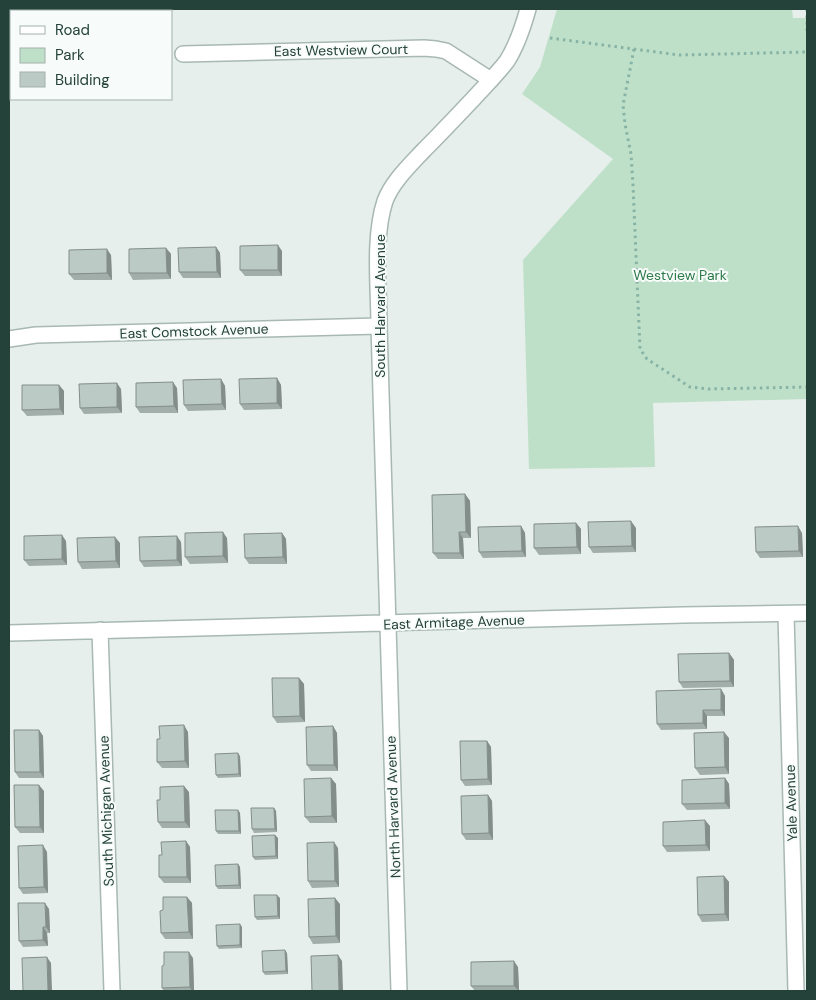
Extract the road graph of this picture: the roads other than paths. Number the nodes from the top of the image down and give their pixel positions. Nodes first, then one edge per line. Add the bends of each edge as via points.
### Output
1 (528, 9) edge
2 (183, 54) dead end
3 (491, 80) junction
4 (379, 326) junction
5 (9, 339) edge
6 (807, 613) edge
7 (786, 614) junction
8 (387, 624) junction
9 (100, 630) junction
10 (9, 633) edge
11 (112, 991) edge
12 (399, 991) edge
13 (796, 991) edge

1 - 3 street, South Harvard Avenue via 517,42
2 - 3 street, East Westview Court via 436,49 446,51
3 - 4 street, South Harvard Avenue via 409,167 386,200 378,246
4 - 5 street, East Comstock Avenue via 36,335
4 - 8 street, South Harvard Avenue
6 - 7 street, East Armitage Avenue
7 - 8 street, East Armitage Avenue
7 - 13 street, Yale Avenue
8 - 9 street, East Armitage Avenue
8 - 12 street, North Harvard Avenue
9 - 10 street, East Armitage Avenue
9 - 11 street, South Michigan Avenue

